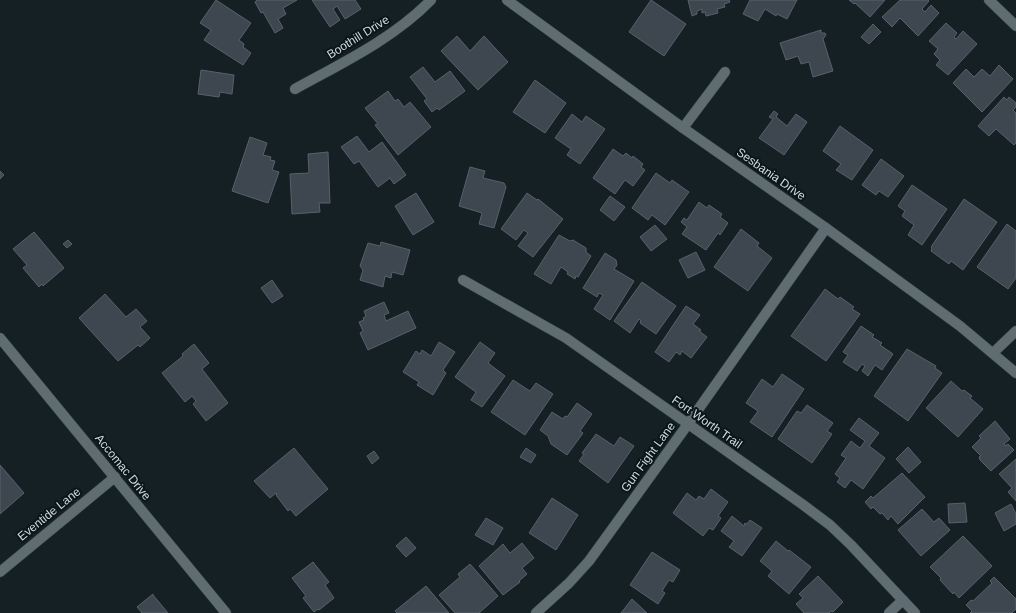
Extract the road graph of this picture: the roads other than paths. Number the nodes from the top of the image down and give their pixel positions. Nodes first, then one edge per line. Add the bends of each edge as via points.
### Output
1 (431, 0) edge
2 (506, 0) edge
3 (989, 0) edge
4 (1016, 26) edge
5 (725, 72) dead end
6 (295, 89) dead end
7 (683, 128) junction
8 (826, 228) junction
9 (463, 280) dead end
10 (1016, 331) edge
11 (0, 338) edge
12 (993, 353) junction
13 (1016, 373) edge
14 (688, 424) junction
15 (115, 477) junction
16 (0, 572) edge
17 (903, 600) junction
18 (226, 613) edge
19 (536, 613) edge
20 (889, 613) edge
21 (915, 613) edge

1 - 6 street, Boothill Drive via 413,17 368,48
2 - 7 street, Sesbania Drive
3 - 4 street
5 - 7 street
7 - 8 street, Sesbania Drive
8 - 12 street, Sesbania Drive
8 - 14 street, Gun Fight Lane
9 - 14 street, Fort Worth Trail via 566,338
10 - 12 street
11 - 15 street, Accomac Drive
12 - 13 street, Sesbania Drive
14 - 17 street, Fort Worth Trail via 830,525
14 - 19 street, Gun Fight Lane via 589,561
15 - 16 street, Eventide Lane
15 - 18 street, Accomac Drive
17 - 20 street
17 - 21 street, Fort Worth Trail

